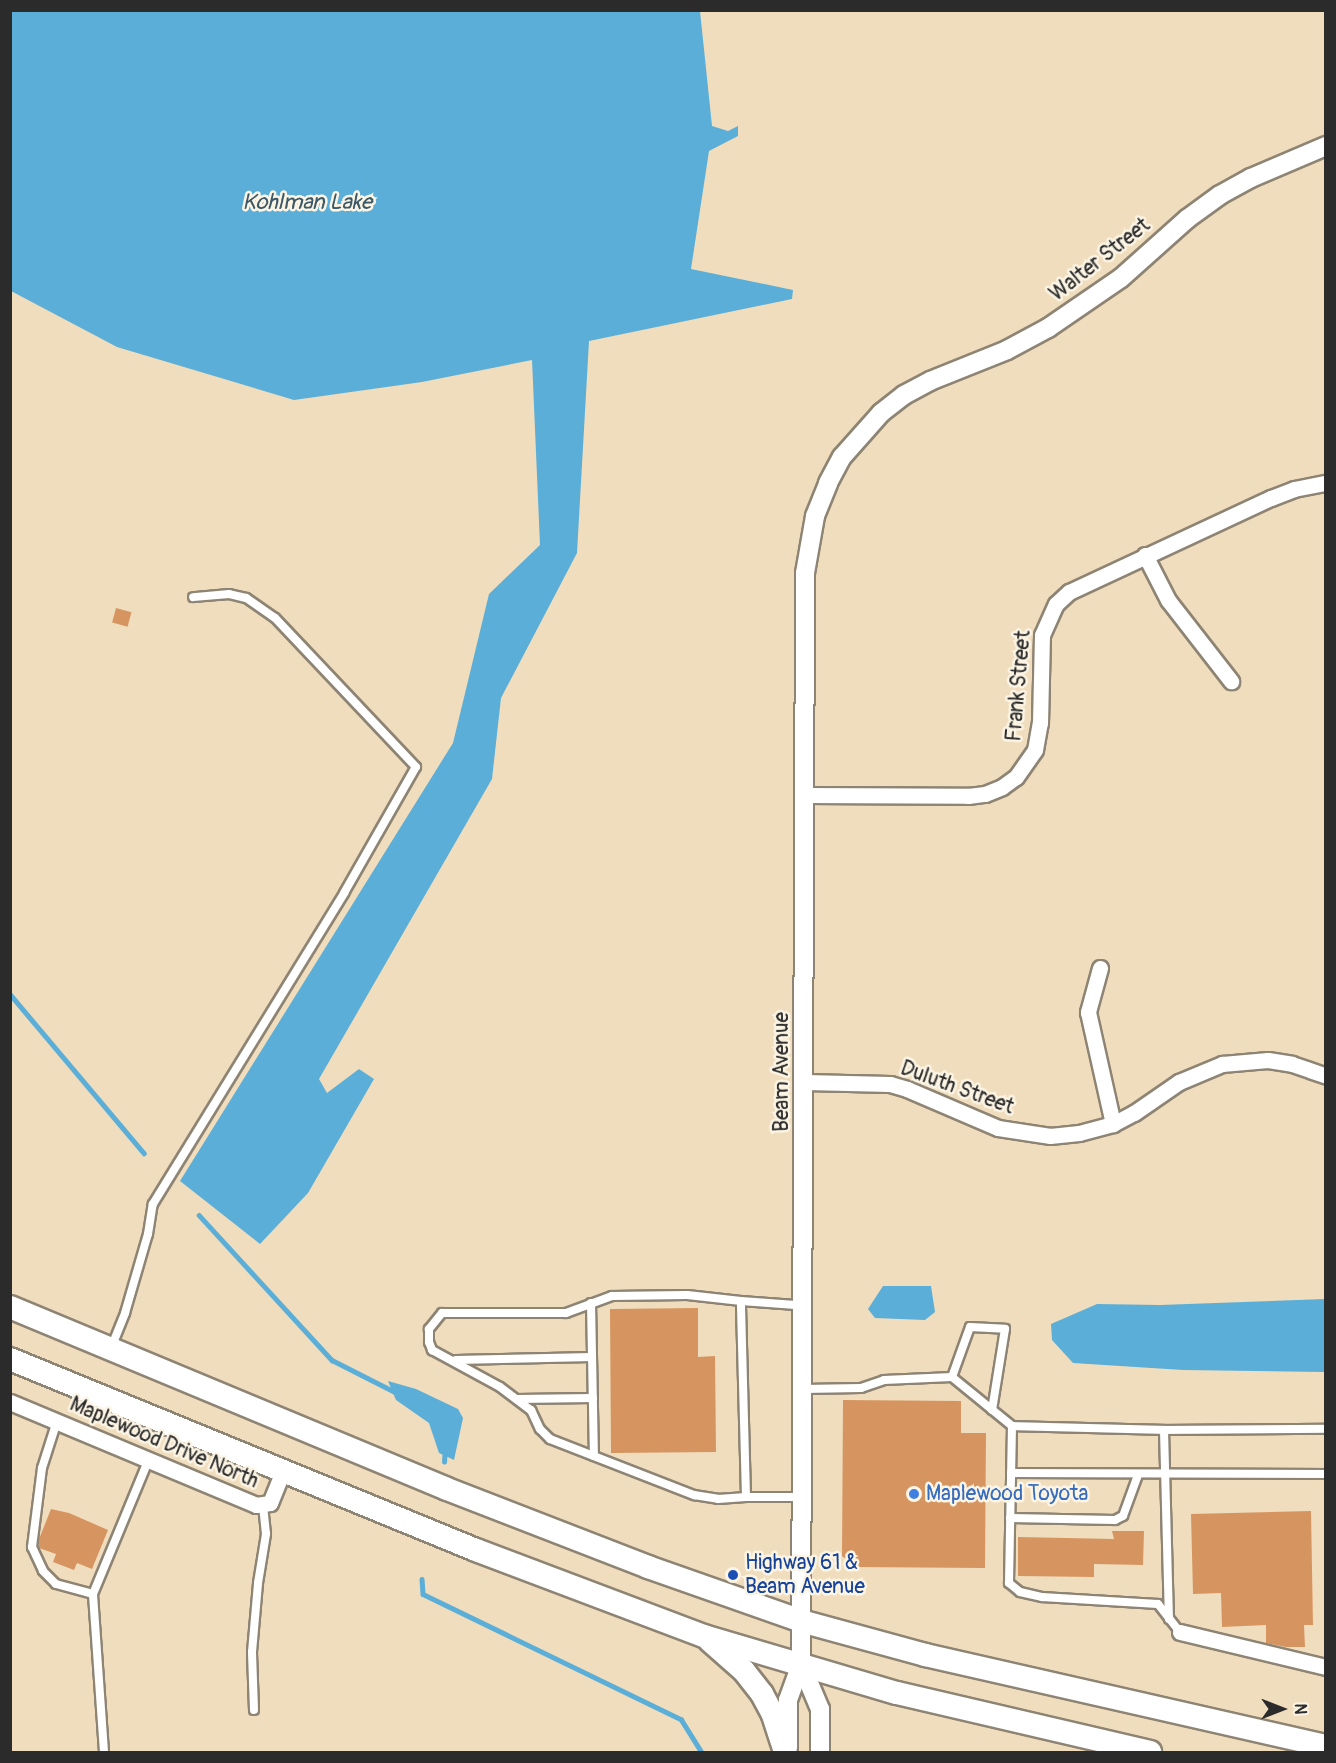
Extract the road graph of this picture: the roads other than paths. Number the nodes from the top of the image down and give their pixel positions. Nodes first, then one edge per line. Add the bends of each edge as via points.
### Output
1 (1326, 146) edge
2 (828, 483) joint
3 (1326, 483) edge
4 (1145, 555) junction
5 (193, 597) dead end
6 (1232, 681) dead end
7 (804, 795) junction
8 (1100, 968) dead end
9 (1326, 1076) edge
10 (805, 1082) junction
11 (1113, 1124) junction
12 (741, 1301) junction
13 (591, 1303) junction
14 (10, 1307) edge
15 (803, 1309) junction
16 (111, 1349) junction
17 (592, 1357) junction
18 (10, 1359) edge
19 (453, 1360) junction
20 (952, 1377) junction
21 (802, 1389) junction
22 (593, 1398) junction
23 (517, 1400) junction
24 (10, 1402) edge
25 (992, 1410) junction
26 (57, 1420) junction
27 (1012, 1426) junction
28 (1326, 1429) edge
29 (1164, 1430) junction
30 (594, 1456) junction
31 (149, 1458) junction
32 (283, 1471) junction
33 (1011, 1473) junction
34 (1138, 1474) junction
35 (1326, 1474) edge
36 (1164, 1475) junction
37 (746, 1497) junction
38 (801, 1497) junction
39 (263, 1506) junction
40 (1010, 1518) junction
41 (93, 1594) junction
42 (1169, 1620) junction
43 (801, 1621) junction
44 (1180, 1632) joint
45 (704, 1636) junction
46 (801, 1664) junction
47 (1326, 1667) edge
48 (254, 1710) dead end
49 (1326, 1746) edge
50 (104, 1752) edge
51 (786, 1752) edge
52 (820, 1752) edge
53 (1150, 1752) edge

1 - 2 street, Walter Street via 1220,195 1121,278 1048,328 904,396 860,434
2 - 7 street, Beam Avenue via 815,516 805,573
3 - 4 street, Frank Street via 1271,498
4 - 6 street via 1168,600
4 - 7 street, Frank Street via 1069,592 1047,618 1040,650 1039,735 1028,765 1002,788 968,796
5 - 16 lane via 229,594 246,598 275,618 417,767 153,1204 148,1234
7 - 10 street, Beam Avenue
8 - 11 street via 1088,1012
9 - 11 street, Duluth Street via 1268,1060 1222,1065 1179,1082
10 - 11 street, Duluth Street via 890,1084 1021,1134 1079,1133
10 - 15 street, Beam Avenue
12 - 13 lane via 676,1295 612,1296
12 - 15 lane via 796,1305
12 - 37 lane
13 - 17 lane
13 - 19 lane via 566,1313 442,1313 429,1329 429,1342 432,1350
14 - 16 main road
15 - 21 street, Beam Avenue
16 - 43 main road via 447,1489
17 - 19 lane
17 - 22 lane
18 - 32 main road
19 - 23 lane
20 - 21 lane via 884,1380 861,1388
20 - 25 lane
20 - 25 lane via 970,1327 1005,1329
21 - 38 street, Beam Avenue
22 - 23 lane
22 - 30 lane
23 - 30 lane via 531,1410 550,1439
24 - 26 street, Maplewood Drive North
25 - 27 lane
26 - 31 street, Maplewood Drive North
26 - 41 lane via 42,1468 32,1547 43,1571 56,1584
27 - 29 lane
27 - 33 lane
28 - 29 lane
29 - 36 lane
30 - 37 lane via 694,1495 718,1499
31 - 39 street, Maplewood Drive North
31 - 41 lane
32 - 39 street, Maplewood Drive North via 274,1497
32 - 45 main road via 476,1550
33 - 34 lane
33 - 40 lane
34 - 36 lane
34 - 40 lane via 1123,1516 1115,1520
35 - 36 lane
36 - 42 lane
37 - 38 lane
38 - 43 street, Beam Avenue
39 - 48 lane via 266,1534 252,1652
40 - 42 lane via 1009,1583 1020,1592 1042,1597 1158,1604
41 - 50 lane
42 - 44 lane
43 - 46 street, Beam Avenue
43 - 49 main road via 925,1655
44 - 47 street
45 - 46 main road
45 - 51 main road via 744,1671 762,1694
46 - 51 street, Beam Avenue via 788,1700
46 - 52 street, Beam Avenue via 820,1709
46 - 53 main road via 897,1693

